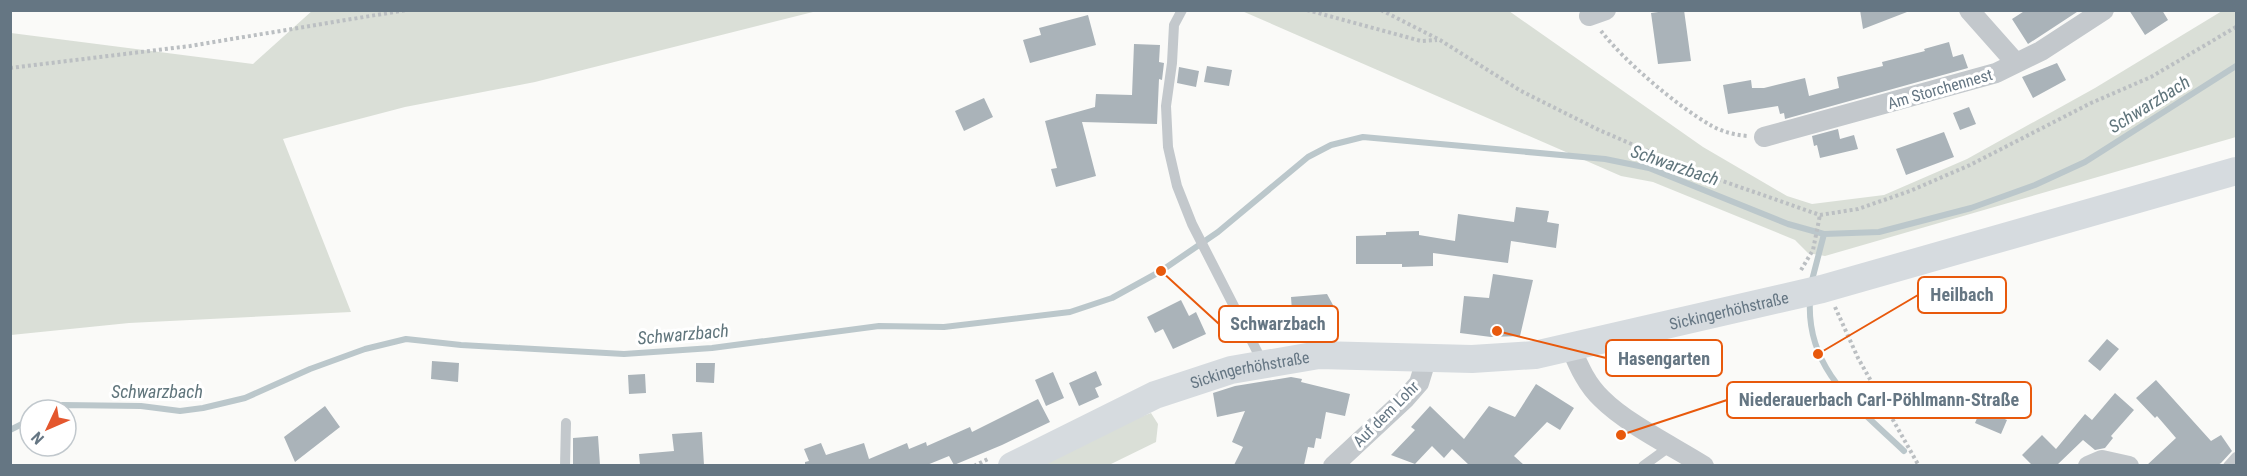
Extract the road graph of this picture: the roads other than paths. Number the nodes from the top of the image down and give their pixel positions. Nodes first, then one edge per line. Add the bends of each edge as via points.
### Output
1 (1182, 10) edge
2 (1969, 10) edge
3 (2104, 10) edge
4 (2016, 63) junction
5 (1764, 137) road end
6 (2236, 171) edge
7 (1571, 348) junction
8 (1427, 357) junction
9 (1263, 364) junction
10 (566, 423) dead end
11 (1672, 445) junction
12 (2236, 457) edge
13 (565, 465) edge
14 (1012, 465) edge
15 (1333, 465) edge
16 (1643, 465) edge
17 (1704, 465) edge
18 (2088, 465) edge
19 (2128, 465) edge
20 (2228, 465) edge

1 - 9 lane via 1174,25 1166,106 1170,157 1192,224
2 - 4 street
3 - 4 street, Am Storchennest via 2042,51
4 - 5 street, Am Storchennest via 1953,87
6 - 7 main road, Sickingerhöhstraße via 1810,288
7 - 8 main road, Sickingerhöhstraße via 1507,358
7 - 11 street via 1581,372 1602,400
8 - 9 main road, Sickingerhöhstraße via 1319,355
8 - 15 street, Auf dem Lohr via 1419,383 1406,399
9 - 14 main road, Sickingerhöhstraße via 1231,370 1155,395
10 - 13 lane
11 - 16 lane
11 - 17 street
12 - 20 lane
18 - 19 street via 2102,460

